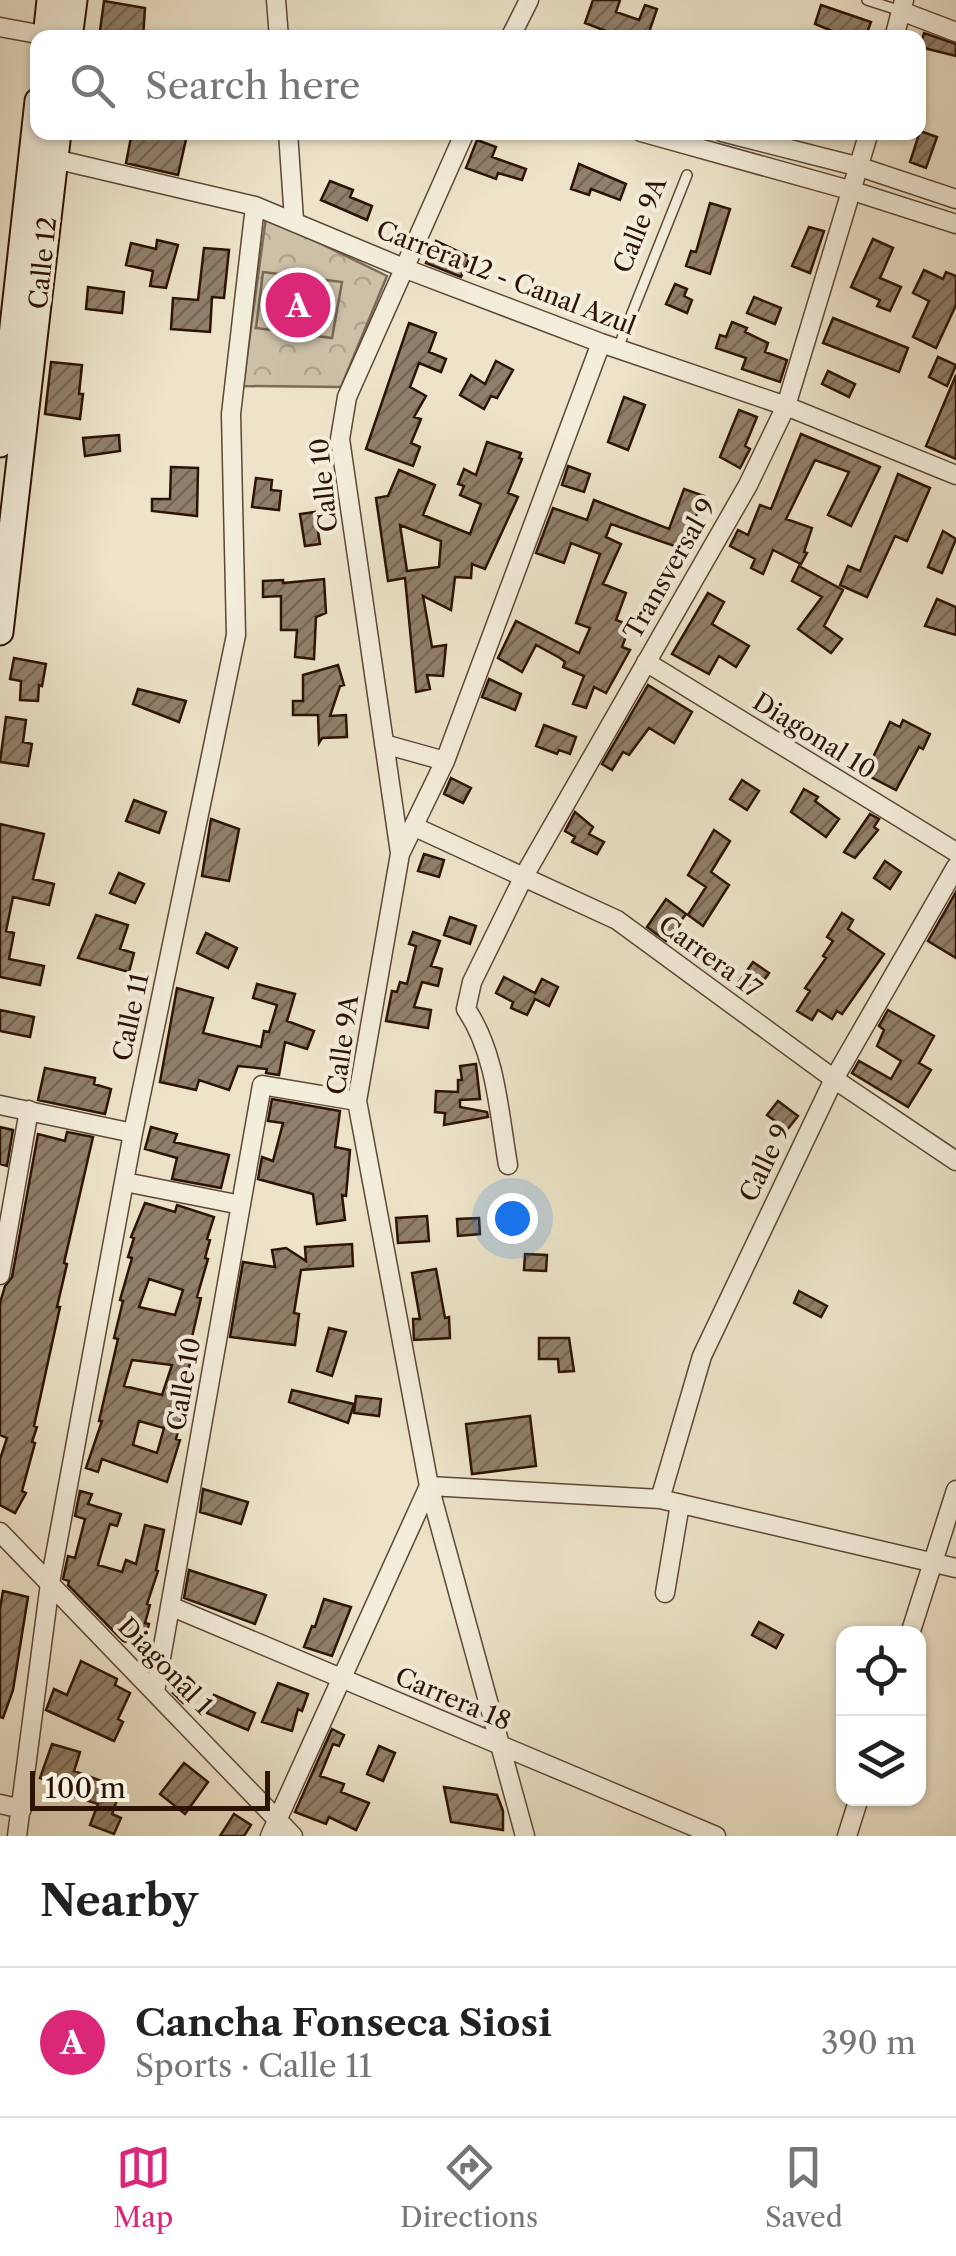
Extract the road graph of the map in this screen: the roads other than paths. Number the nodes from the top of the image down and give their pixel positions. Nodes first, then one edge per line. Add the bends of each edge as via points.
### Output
1 (50, 0) edge
2 (74, 0) edge
3 (276, 0) edge
4 (529, 0) edge
5 (867, 0) edge
6 (903, 6) edge
7 (0, 27) edge
8 (53, 30) edge
9 (58, 30) edge
10 (279, 30) edge
11 (514, 30) edge
12 (956, 32) edge
13 (30, 33) edge
14 (289, 140) edge
15 (461, 140) edge
16 (669, 140) edge
17 (754, 140) edge
18 (867, 140) edge
19 (48, 148) edge
20 (860, 167) junction
21 (687, 175) dead end
22 (853, 191) junction
23 (956, 199) edge
24 (255, 206) junction
25 (294, 220) junction
26 (956, 224) edge
27 (406, 269) junction
28 (17, 310) edge
29 (609, 346) junction
30 (786, 406) junction
31 (0, 444) edge
32 (956, 475) edge
33 (3, 580) edge
34 (0, 632) edge
35 (646, 662) junction
36 (384, 744) junction
37 (445, 761) junction
38 (414, 827) junction
39 (956, 852) edge
40 (400, 854) junction
41 (956, 867) edge
42 (524, 876) junction
43 (834, 1079) junction
44 (357, 1101) junction
45 (0, 1105) edge
46 (29, 1110) junction
47 (133, 1133) junction
48 (956, 1161) edge
49 (508, 1165) dead end
50 (125, 1182) junction
51 (241, 1204) junction
52 (0, 1275) edge
53 (430, 1486) junction
54 (956, 1490) edge
55 (660, 1499) junction
56 (680, 1504) junction
57 (0, 1532) edge
58 (932, 1563) junction
59 (956, 1568) edge
60 (50, 1583) junction
61 (665, 1593) dead end
62 (170, 1606) junction
63 (912, 1626) edge
64 (342, 1678) junction
65 (156, 1692) junction
66 (500, 1746) junction
67 (0, 1804) edge
68 (856, 1806) edge
69 (22, 1809) junction
70 (274, 1828) edge
71 (17, 1836) edge
72 (293, 1836) edge
73 (525, 1836) edge
74 (716, 1836) edge
75 (847, 1836) edge

1 - 8 street
2 - 9 street
3 - 10 street
4 - 11 street
5 - 6 lane
6 - 12 street
7 - 13 street
14 - 25 street
15 - 27 street, Calle 10
16 - 22 street
17 - 20 street
18 - 20 street, Transversal 9
19 - 24 street, Carrera 12 - Canal Azul
19 - 28 street, Calle 12
20 - 22 street, Transversal 9
20 - 23 street
21 - 29 lane, Calle 9A
22 - 26 street
22 - 30 street, Transversal 9
24 - 25 street, Carrera 12 - Canal Azul
24 - 47 street, Calle 11 via 231,414 236,635
25 - 27 street, Carrera 12 - Canal Azul
27 - 29 street, Carrera 12 - Canal Azul
27 - 36 street, Calle 10 via 348,397 340,439
28 - 31 street, Calle 12
28 - 33 street, Calle 12
29 - 30 street, Carrera 12 - Canal Azul
29 - 37 street, Calle 9A
30 - 32 street, Carrera 12 - Canal Azul
30 - 35 street, Transversal 9
33 - 34 street, Calle 12
35 - 39 street, Diagonal 10
35 - 42 street, Transversal 9
36 - 37 street
36 - 40 street, Calle 10
37 - 38 street, Calle 9A
38 - 40 street, Calle 9A
38 - 42 street, Carrera 17
40 - 44 street, Calle 9A
41 - 43 street, Calle 9
42 - 43 street, Carrera 17 via 616,920
42 - 49 street, Transversal 9 via 472,982 466,1009 487,1051
43 - 48 street, Carrera 17
43 - 55 street, Calle 9 via 702,1356
44 - 51 street, Calle 10 via 262,1084
44 - 53 street, Calle 9A
45 - 46 street
46 - 47 street
46 - 52 street
47 - 50 street, Calle 11
50 - 51 street
50 - 60 street, Calle 11
51 - 62 street, Calle 10
53 - 55 street
53 - 64 street
53 - 66 street, Calle 9A
54 - 58 street
55 - 56 street
56 - 58 street
56 - 61 street
57 - 60 street, Diagonal 1
58 - 59 street
58 - 63 street
60 - 65 street, Diagonal 1
60 - 69 street, Calle 11
62 - 64 street, Carrera 18
62 - 65 street, Calle 10
64 - 66 street, Carrera 18
64 - 70 street
65 - 70 street, Diagonal 1
66 - 73 street, Calle 9A
66 - 74 street, Carrera 18
67 - 69 street
68 - 75 street
69 - 71 street, Calle 11
70 - 72 street, Diagonal 1

